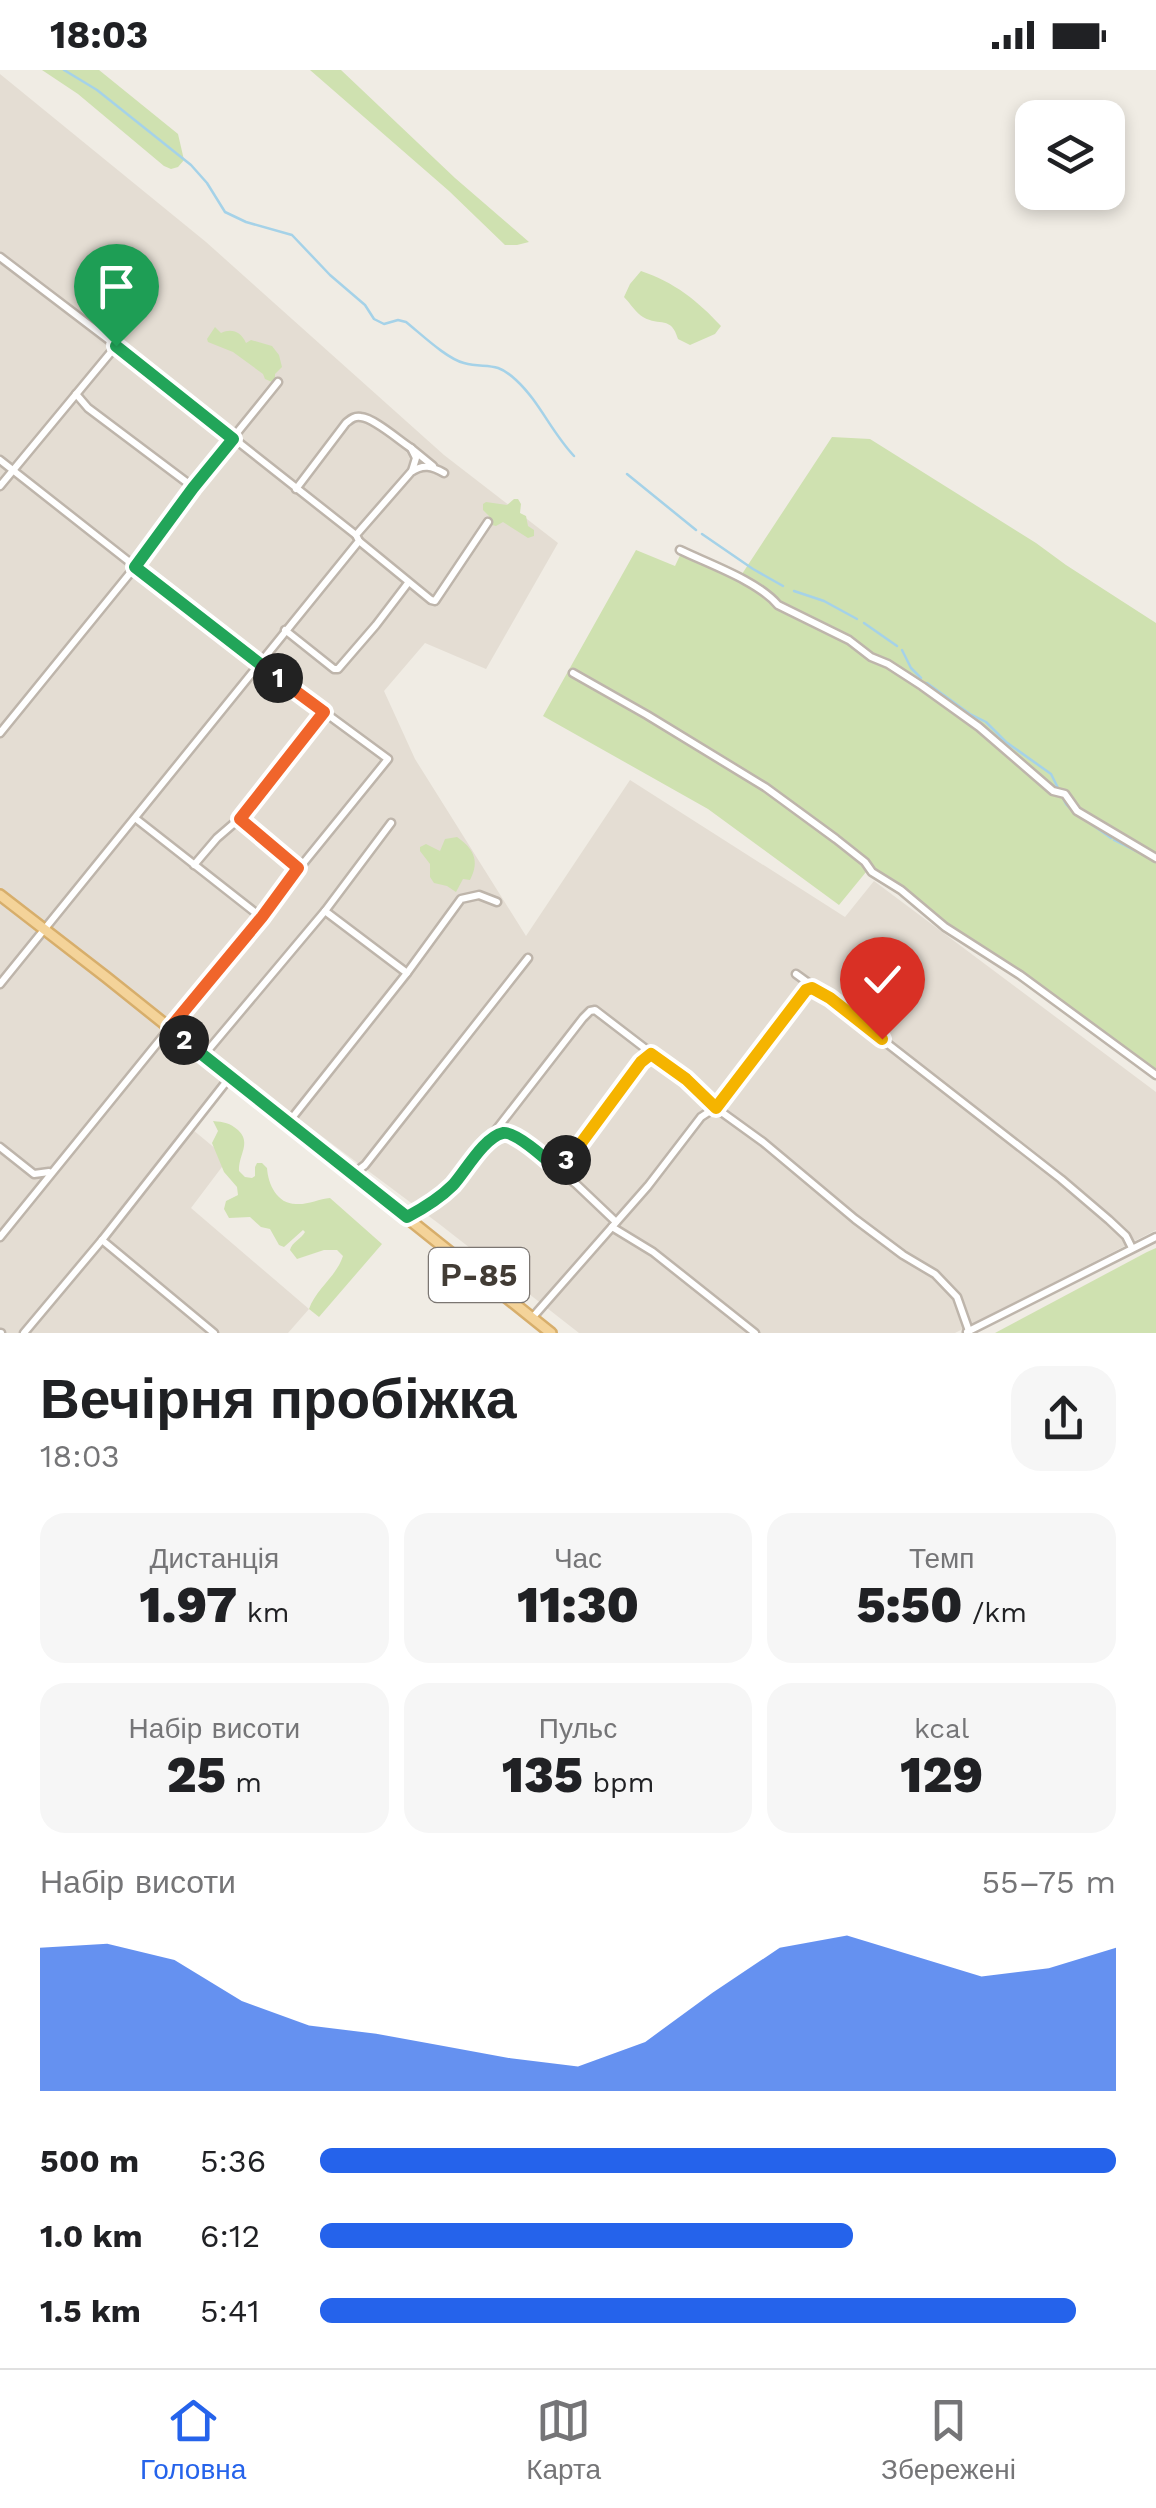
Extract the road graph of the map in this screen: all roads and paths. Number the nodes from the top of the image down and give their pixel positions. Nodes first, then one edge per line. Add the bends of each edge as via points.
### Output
1 (0, 257) edge
2 (116, 346) junction
3 (278, 382) dead end
4 (76, 394) junction
5 (233, 439) junction
6 (411, 448) junction
7 (0, 460) edge
8 (433, 466) junction
9 (12, 470) junction
10 (411, 472) junction
11 (444, 473) dead end
12 (0, 486) edge
13 (193, 488) junction
14 (296, 489) junction
15 (488, 522) dead end
16 (358, 538) junction
17 (680, 550) dead end
18 (135, 567) junction
19 (408, 583) junction
20 (285, 630) junction
21 (259, 664) junction
22 (573, 673) dead end
23 (324, 712) junction
24 (0, 733) edge
25 (135, 818) junction
26 (240, 819) junction
27 (391, 823) dead end
28 (1156, 858) edge
29 (194, 866) junction
30 (298, 868) junction
31 (0, 895) edge
32 (497, 902) dead end
33 (325, 911) junction
34 (262, 917) junction
35 (44, 928) junction
36 (528, 958) dead end
37 (408, 973) junction
38 (796, 974) dead end
39 (0, 984) edge
40 (812, 988) junction
41 (170, 1028) junction
42 (651, 1054) junction
43 (203, 1056) junction
44 (1156, 1076) edge
45 (230, 1077) junction
46 (716, 1108) junction
47 (288, 1123) junction
48 (0, 1147) edge
49 (482, 1148) junction
50 (556, 1168) junction
51 (52, 1172) junction
52 (34, 1174) junction
53 (353, 1174) junction
54 (37, 1190) junction
55 (407, 1217) junction
56 (614, 1224) junction
57 (0, 1237) edge
58 (1156, 1237) edge
59 (102, 1240) junction
60 (1132, 1248) junction
61 (532, 1318) junction
62 (211, 1332) edge
63 (967, 1332) edge
64 (24, 1333) edge
65 (551, 1333) edge
66 (755, 1333) edge

1 - 2 street
2 - 4 street
2 - 5 street
3 - 5 street
4 - 9 street
4 - 13 street
5 - 13 street
5 - 14 street
6 - 8 street
6 - 10 street
6 - 14 street via 358,416
7 - 9 street
8 - 10 street
8 - 11 street
9 - 12 street
9 - 18 street
10 - 16 street
13 - 18 street
14 - 16 street
15 - 19 street via 435,601
16 - 19 street
16 - 20 street
17 - 28 street via 888,664 979,728 1077,811
18 - 21 street
18 - 24 street
19 - 20 street via 338,669
20 - 21 street
21 - 23 street
21 - 25 street
22 - 44 street via 765,787 946,928
23 - 26 street
23 - 30 street via 388,759
25 - 29 street
25 - 35 street
26 - 29 street
26 - 30 street
27 - 33 street
29 - 34 street
30 - 34 street
31 - 35 main road, Р-85
32 - 37 street via 462,899
33 - 37 street
33 - 43 street
34 - 41 street
35 - 39 street
35 - 41 main road, Р-85
36 - 53 street
37 - 47 street
38 - 40 street
40 - 46 street
40 - 60 street via 1061,1179
41 - 43 main road, Р-85
41 - 51 street
42 - 46 street
42 - 49 street via 590,1011
42 - 50 street
43 - 45 main road, Р-85
45 - 47 main road, Р-85
45 - 59 street
46 - 56 street via 701,1117
46 - 63 street via 888,1245 935,1274 957,1297
47 - 53 main road, Р-85
48 - 52 street
49 - 50 street via 506,1132
49 - 55 street via 454,1184
50 - 56 street
51 - 52 street
51 - 54 street
52 - 54 street
53 - 55 main road, Р-85
54 - 57 street
55 - 61 main road, Р-85
56 - 61 street
56 - 66 street
58 - 60 street
59 - 62 street
59 - 64 street
60 - 63 street
61 - 65 main road, Р-85

